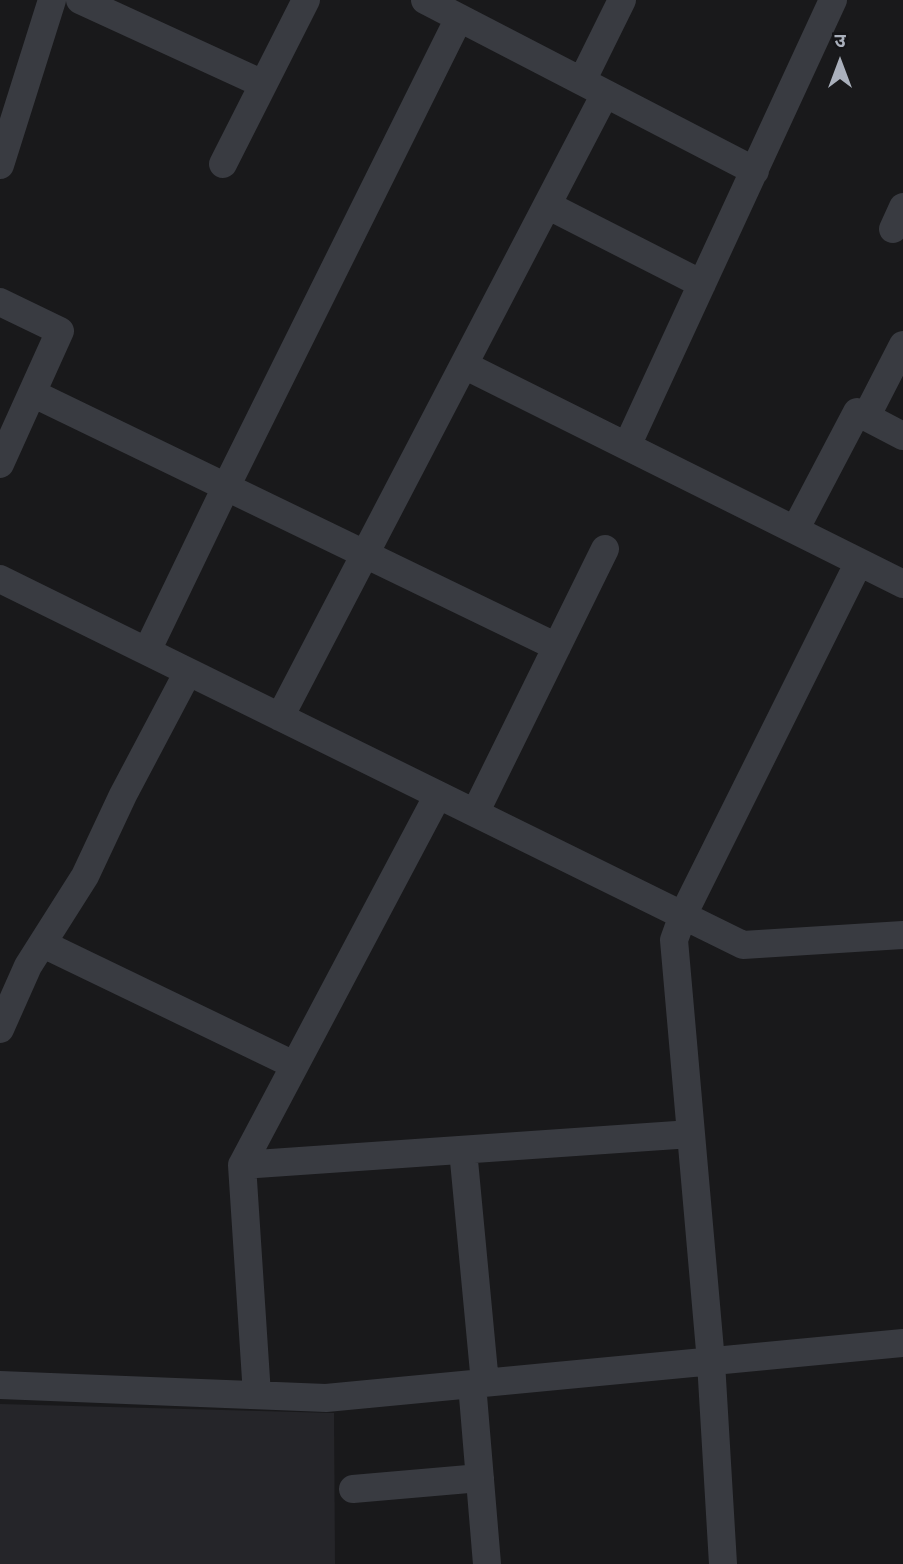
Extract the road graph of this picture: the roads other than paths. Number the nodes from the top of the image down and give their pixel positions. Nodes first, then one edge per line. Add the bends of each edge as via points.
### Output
1 (52, 0) edge
2 (80, 0) edge
3 (306, 0) edge
4 (425, 0) edge
5 (622, 0) edge
6 (833, 0) edge
7 (459, 18) junction
8 (263, 84) junction
9 (593, 88) junction
10 (0, 164) edge
11 (223, 164) dead end
12 (755, 170) junction
13 (547, 205) junction
14 (702, 284) junction
15 (0, 302) edge
16 (903, 345) edge
17 (464, 365) junction
18 (32, 393) junction
19 (866, 417) junction
20 (903, 436) edge
21 (627, 446) junction
22 (0, 464) edge
23 (226, 487) junction
24 (795, 530) junction
25 (605, 549) dead end
26 (365, 554) junction
27 (859, 562) junction
28 (0, 579) edge
29 (903, 584) edge
30 (557, 647) junction
31 (147, 652) junction
32 (188, 672) junction
33 (280, 717) junction
34 (438, 795) junction
35 (475, 813) junction
36 (683, 915) junction
37 (903, 935) edge
38 (44, 944) junction
39 (0, 1029) edge
40 (295, 1065) junction
41 (691, 1134) junction
42 (463, 1150) junction
43 (242, 1165) junction
44 (903, 1343) edge
45 (711, 1362) junction
46 (479, 1384) junction
47 (0, 1385) edge
48 (257, 1395) junction
49 (480, 1478) junction
50 (353, 1489) dead end
51 (487, 1564) edge
52 (723, 1564) edge

1 - 10 street
2 - 8 street
3 - 8 street
4 - 7 street
5 - 9 street
6 - 12 street
7 - 9 street
7 - 23 street
8 - 11 street
9 - 12 street
9 - 13 street
12 - 14 street
13 - 14 street
13 - 17 street
14 - 21 street
15 - 18 street via 61,331
16 - 19 street
17 - 21 street
17 - 26 street
18 - 22 street
18 - 23 street
19 - 20 street
19 - 24 street via 857,412
21 - 24 street
23 - 26 street
23 - 31 street
24 - 27 street
25 - 30 street
26 - 30 street
26 - 33 street
27 - 29 street
27 - 36 street
28 - 31 street
30 - 35 street
31 - 32 street
32 - 33 street
32 - 38 street via 85,876
33 - 34 street
34 - 35 street
34 - 40 street
35 - 36 street
36 - 37 street via 743,945
36 - 41 street via 674,940
38 - 39 street via 28,966
38 - 40 street
40 - 43 street
41 - 42 street
41 - 45 street
42 - 43 street
42 - 46 street
43 - 48 street
44 - 45 street
45 - 46 street
45 - 52 street
46 - 48 street via 326,1398
46 - 49 street
47 - 48 street
49 - 50 street
49 - 51 street

